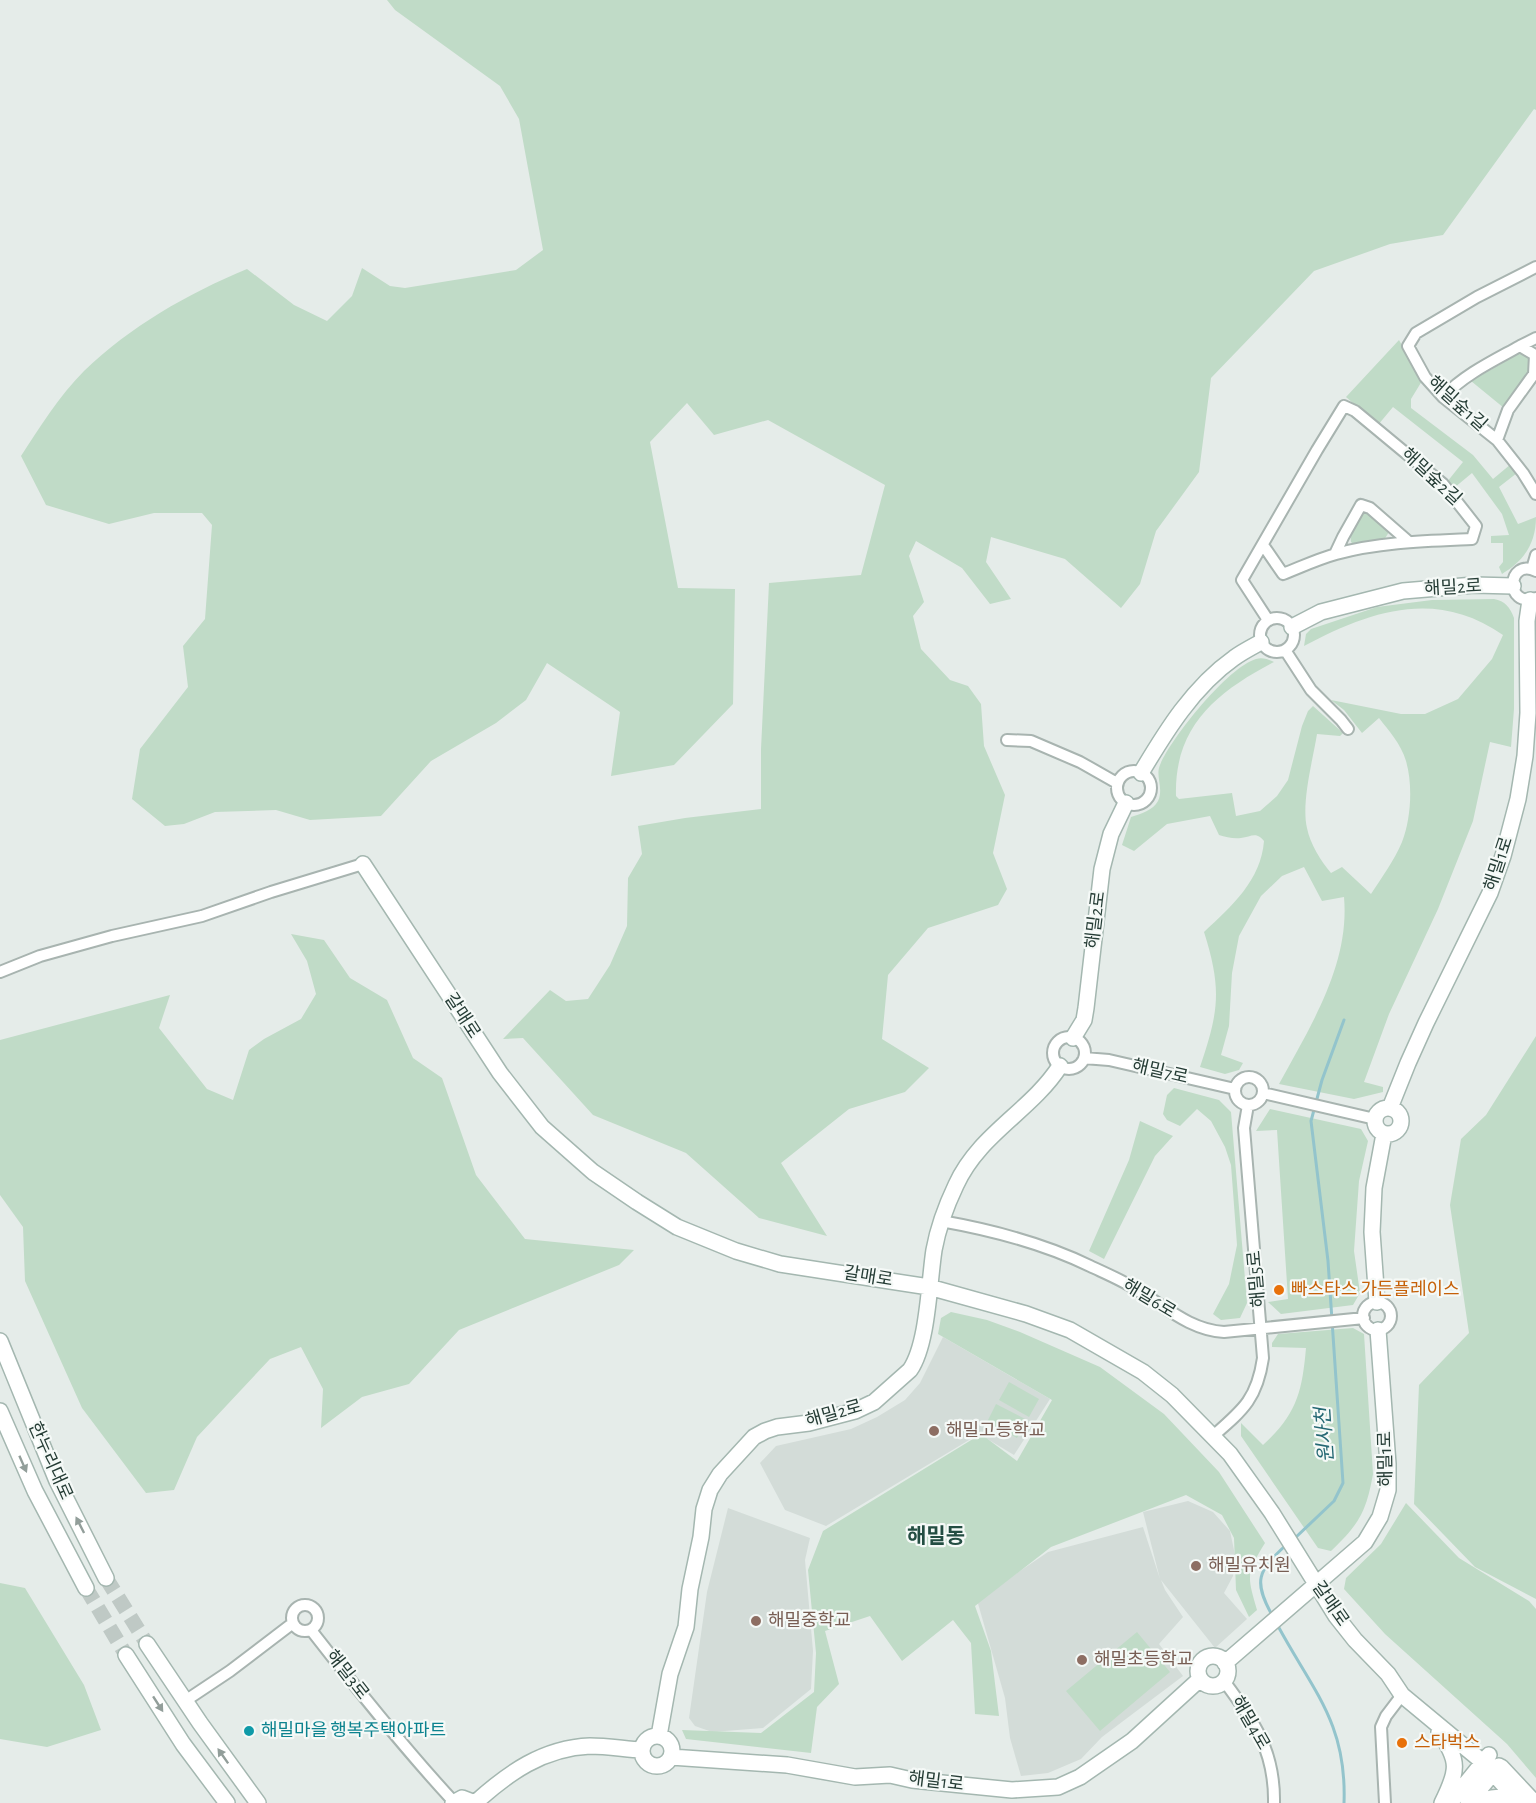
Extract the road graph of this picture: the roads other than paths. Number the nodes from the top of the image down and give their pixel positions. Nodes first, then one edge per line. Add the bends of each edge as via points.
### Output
1 (1536, 267) edge
2 (1536, 338) edge
3 (1521, 346) junction
4 (1443, 397) junction
5 (1497, 440) junction
6 (1536, 494) edge
7 (1409, 542) junction
8 (1263, 545) junction
9 (1335, 554) junction
10 (1536, 555) edge
11 (1534, 570) edge
12 (1513, 586) junction
13 (1533, 598) edge
14 (1268, 620) junction
15 (1292, 627) junction
16 (1262, 642) junction
17 (1284, 650) junction
18 (1348, 729) dead end
19 (1008, 740) dead end
20 (1141, 772) junction
21 (1118, 783) junction
22 (1126, 803) junction
23 (363, 864) joint
24 (0, 972) edge
25 (1073, 1038) junction
26 (1084, 1058) junction
27 (1060, 1066) junction
28 (1235, 1089) junction
29 (1263, 1093) junction
30 (1248, 1106) junction
31 (1390, 1108) junction
32 (1376, 1119) junction
33 (1384, 1134) junction
34 (942, 1221) junction
35 (929, 1287) junction
36 (1377, 1302) junction
37 (1364, 1318) junction
38 (1261, 1328) junction
39 (1378, 1330) junction
40 (0, 1341) edge
41 (0, 1410) edge
42 (1213, 1436) junction
43 (106, 1578) tunnel mouth
44 (1315, 1586) junction
45 (86, 1588) tunnel mouth
46 (293, 1623) junction
47 (311, 1630) junction
48 (147, 1644) tunnel mouth
49 (126, 1655) tunnel mouth
50 (1225, 1662) junction
51 (1388, 1674) junction
52 (1200, 1679) junction
53 (1224, 1681) junction
54 (1402, 1695) junction
55 (185, 1701) junction
56 (1426, 1715) junction
57 (659, 1736) junction
58 (642, 1750) junction
59 (671, 1757) junction
60 (1491, 1764) junction
61 (227, 1803) edge
62 (258, 1803) edge
63 (453, 1803) edge
64 (475, 1803) edge
65 (1274, 1803) edge
66 (1385, 1803) edge
67 (1442, 1803) edge
68 (1450, 1803) edge
69 (1468, 1803) edge
70 (1476, 1803) edge
71 (1518, 1803) edge
72 (1535, 1803) edge

1 - 4 street, 해밀숲1길 via 1416,333 1408,346 1425,377
2 - 3 street
3 - 4 street via 1473,372
3 - 5 street via 1535,355 1534,374 1508,410
4 - 5 street, 해밀숲1길
5 - 6 street, 해밀숲1길
7 - 8 street, 해밀숲2길 via 1472,538 1476,526 1443,484 1344,406
7 - 9 street, 해밀숲2길
7 - 9 street via 1370,508 1361,505
8 - 9 street, 해밀숲2길 via 1283,574
8 - 14 street, 해밀숲2길 via 1242,580
10 - 11 street
11 - 12 street via 1518,572
12 - 13 street via 1520,598
12 - 15 street, 해밀2로 via 1403,591 1321,612
13 - 31 street, 해밀1로 via 1527,621 1525,756 1503,856 1490,893 1412,1053
14 - 15 street via 1284,619
14 - 16 street via 1260,632
15 - 17 street via 1293,638
16 - 17 street via 1274,651
16 - 20 street via 1212,676 1176,717
17 - 18 street via 1311,690
19 - 21 street via 1031,741
20 - 21 street via 1124,774
20 - 22 street via 1151,785 1149,796 1136,805
21 - 22 street via 1118,795
22 - 25 street, 해밀2로 via 1102,868 1084,1020
23 - 24 street via 202,916 40,956
23 - 35 street, 갈매로 via 500,1073 542,1126 593,1172 677,1227 736,1251 780,1264
25 - 26 street via 1084,1048
25 - 27 street via 1064,1038 1054,1049
26 - 27 street via 1074,1068
26 - 28 street, 해밀7로 via 1109,1059
27 - 34 street, 해밀2로 via 1041,1092 971,1157
28 - 29 street via 1240,1080 1249,1077 1258,1080
28 - 30 street via 1237,1098
29 - 30 street via 1256,1104
29 - 32 street
30 - 38 street, 해밀5로 via 1244,1128
31 - 32 street via 1379,1112
31 - 33 street via 1400,1115 1400,1126 1392,1134
32 - 33 street via 1377,1128
33 - 36 street via 1374,1188 1372,1232
34 - 35 street, 해밀2로
34 - 38 street, 해밀6로 via 1006,1235 1067,1256 1131,1286 1202,1329 1224,1332
35 - 42 street, 갈매로 via 1070,1330 1143,1372
35 - 57 street, 해밀2로 via 914,1364 890,1390 855,1411 777,1427 754,1437 735,1455 710,1490 686,1627 670,1674
36 - 37 street via 1366,1308
36 - 39 street via 1388,1307 1391,1314 1388,1325
37 - 38 street, 해밀6로
37 - 39 street via 1368,1326
38 - 42 street, 해밀5로 via 1263,1358 1257,1388
39 - 44 street, 해밀1로 via 1388,1490 1380,1517 1365,1542
43 -> 40 street, 한누리대로 via 57,1481
41 -> 45 street, 한누리대로 via 35,1491
42 - 44 street, 갈매로 via 1272,1513
44 - 50 street, 해밀1로
44 - 51 street, 갈매로 via 1355,1640
46 - 47 street via 299,1630
46 - 47 street via 295,1611 309,1606 318,1615
46 - 55 street
47 - 63 street, 해밀3로
48 - 55 street
49 -> 61 street via 183,1744
50 - 52 street via 1213,1656 1204,1659 1199,1667
50 - 53 street via 1228,1672
51 - 54 street, 갈매로
51 - 60 street, 갈매로 via 1399,1679
52 - 53 street via 1210,1685
52 - 59 street, 해밀1로 via 1132,1741 1080,1777 1058,1787 1012,1790 890,1775 855,1777 787,1765
53 - 65 street, 해밀4로 via 1265,1745 1271,1761
54 - 56 street, 갈매로
54 - 66 street via 1381,1727
62 -> 55 street
56 - 60 street, 갈매로
56 - 67 street via 1454,1754 1452,1784
57 - 58 street via 647,1739
57 - 59 street via 669,1742
58 - 59 street via 646,1762 655,1766
58 - 64 street via 591,1746 547,1754 498,1782
60 - 68 street
60 - 69 street
60 - 71 street, 갈매로
60 - 72 street, 갈매로
63 - 64 street via 467,1798
70 - 71 street via 1495,1797

